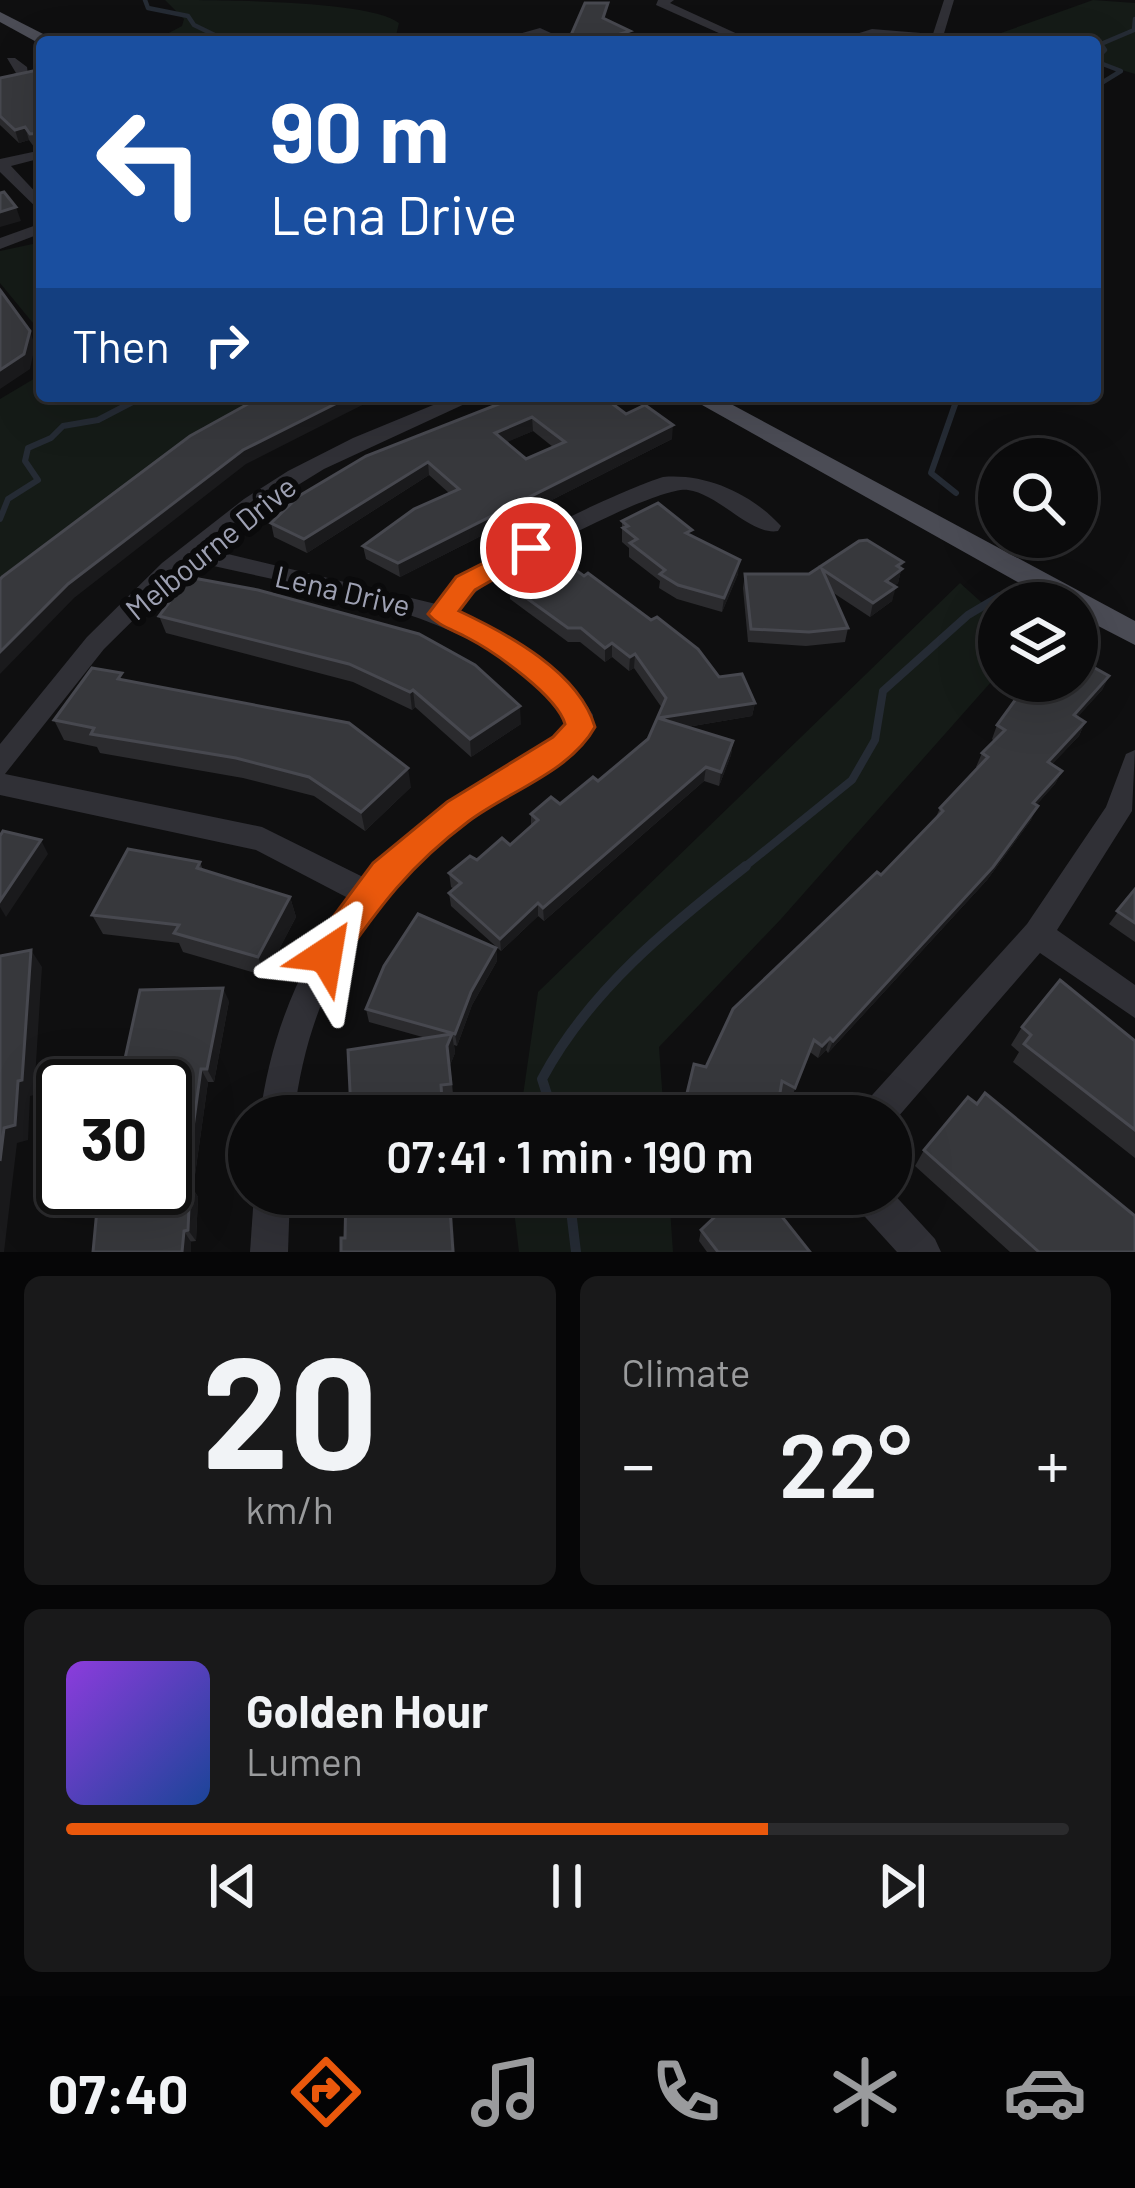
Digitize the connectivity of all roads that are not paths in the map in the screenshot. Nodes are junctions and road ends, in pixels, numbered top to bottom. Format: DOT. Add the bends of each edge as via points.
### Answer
graph roads {
  1 [pos="665,0"];
  2 [pos="949,0"];
  3 [pos="0,16"];
  4 [pos="717,29"];
  5 [pos="37,36"];
  6 [pos="520,36"];
  7 [pos="551,36"];
  8 [pos="694,36"];
  9 [pos="734,36"];
  10 [pos="858,36"];
  11 [pos="916,36"];
  12 [pos="939,36"];
  13 [pos="11,61"];
  14 [pos="0,83"];
  15 [pos="36,155"];
  16 [pos="0,164"];
  17 [pos="36,202"];
  18 [pos="36,233"];
  19 [pos="0,244"];
  20 [pos="458,402"];
  21 [pos="709,402"];
  22 [pos="770,526"];
  23 [pos="192,553"];
  24 [pos="442,614"];
  25 [pos="1135,634"];
  26 [pos="1135,761"];
  27 [pos="0,765"];
  28 [pos="0,784"];
  29 [pos="366,893"];
  30 [pos="1037,934"];
  31 [pos="1135,1003"];
  32 [pos="281,1095"];
  33 [pos="895,1095"];
  34 [pos="271,1215"];
  35 [pos="888,1215"];
  36 [pos="269,1252"];
  37 [pos="922,1252"];
  1 -- 4 [label="street" via="668,10"];
  2 -- 12 [label="street"];
  3 -- 5 [label="main road"];
  4 -- 8 [label="street"];
  4 -- 9 [label="street"];
  6 -- 7 [label="street"];
  10 -- 11 [label="street"];
  13 -- 14 [label="street" via="22,75"];
  15 -- 16 [label="street"];
  16 -- 17 [label="street"];
  18 -- 19 [label="street"];
  20 -- 23 [label="street, Melbourne Drive" via="316,464"];
  21 -- 25 [label="main road"];
  22 -- 24 [label="street" via="709,485 663,484 491,568 453,595"];
  23 -- 24 [label="street, Lena Drive"];
  23 -- 27 [label="street, Melbourne Drive" via="90,646"];
  24 -- 29 [label="street, Lena Drive" via="482,633 564,694 580,727 564,746 459,811"];
  26 -- 30 [label="street" via="1118,811"];
  28 -- 29 [label="street" via="262,839"];
  29 -- 32 [label="street, Lena Drive" via="298,1011"];
  30 -- 31 [label="street"];
  30 -- 33 [label="street"];
  34 -- 36 [label="street"];
  35 -- 37 [label="street"];
}
